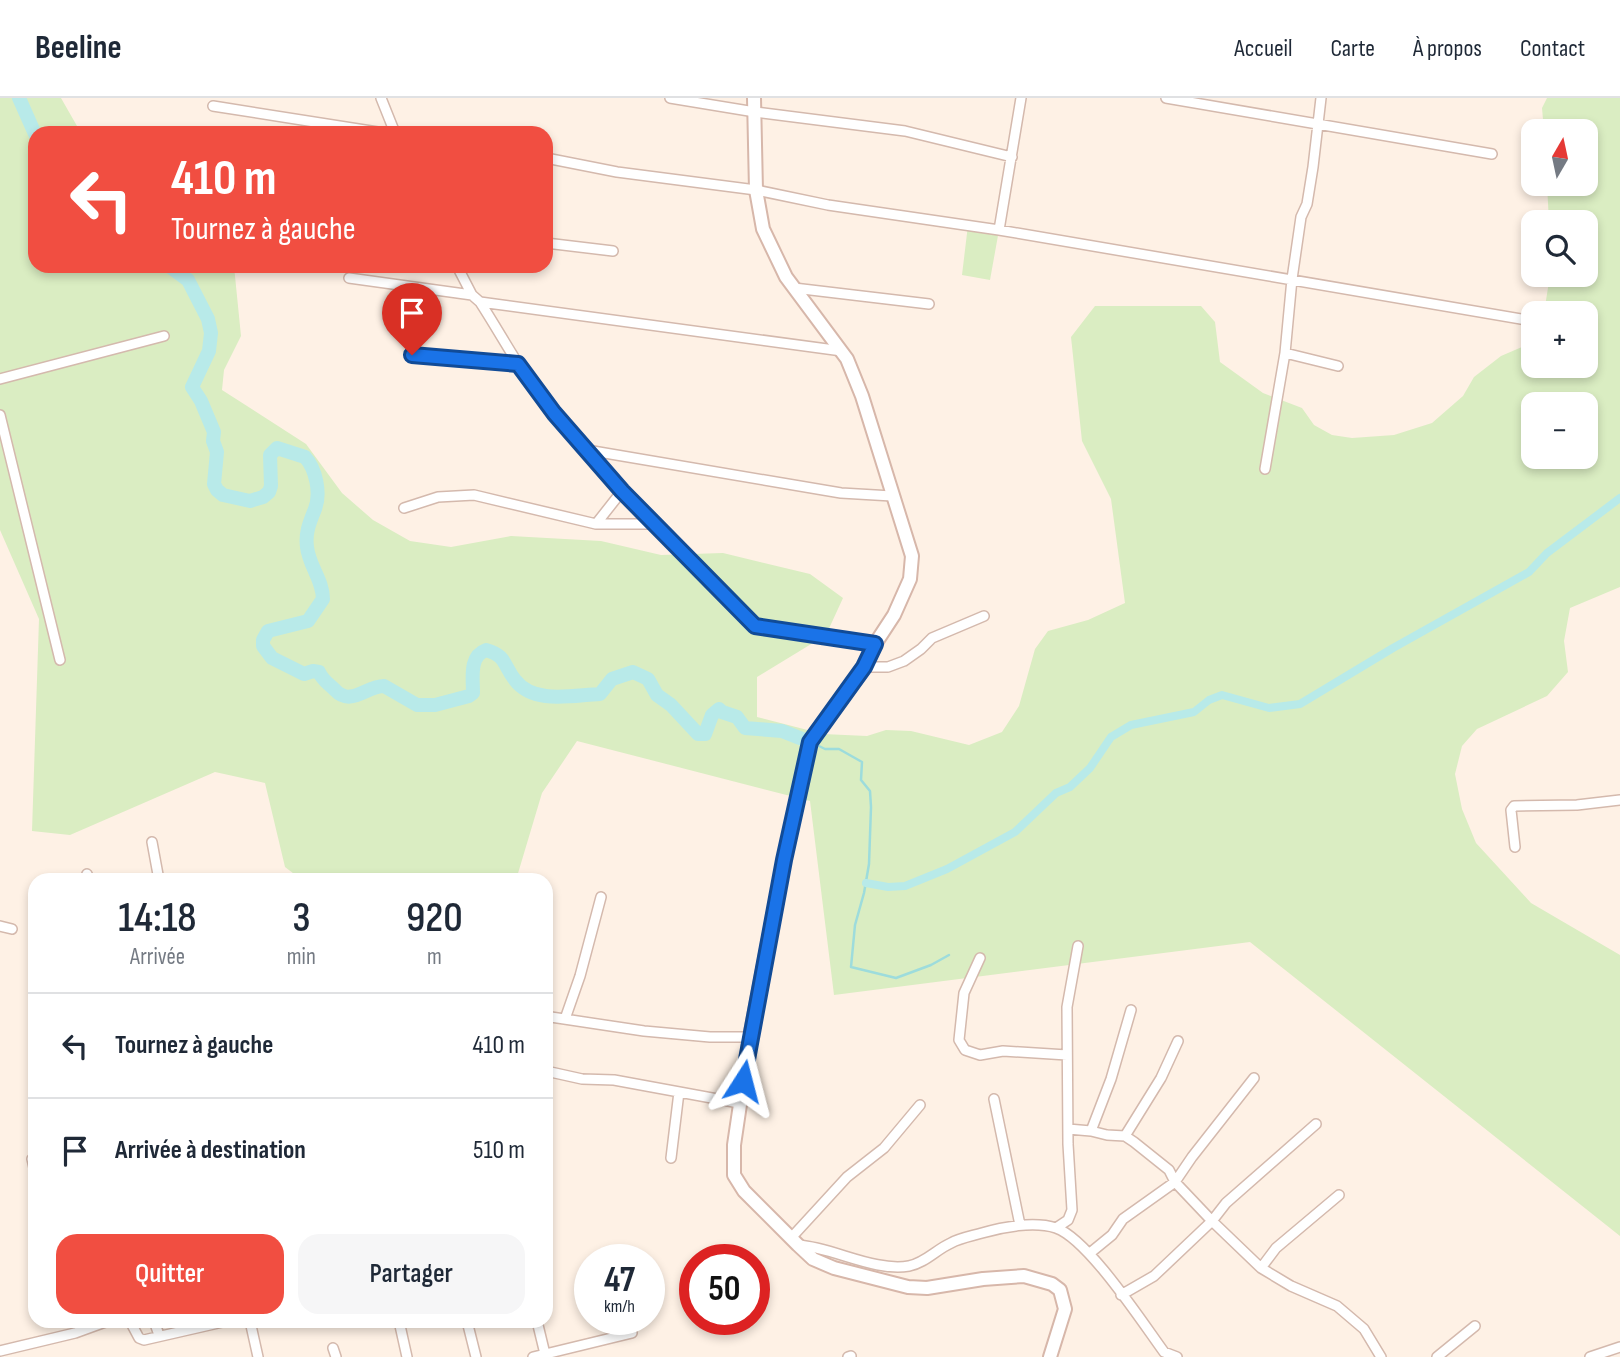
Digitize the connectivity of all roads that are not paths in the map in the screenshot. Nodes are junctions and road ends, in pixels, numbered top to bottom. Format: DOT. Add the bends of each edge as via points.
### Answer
graph roads {
  1 [pos="381,98"];
  2 [pos="670,98"];
  3 [pos="754,98"];
  4 [pos="1021,98"];
  5 [pos="1166,98"];
  6 [pos="1321,98"];
  7 [pos="213,106"];
  8 [pos="755,112"];
  9 [pos="1318,124"];
  10 [pos="340,126"];
  11 [pos="392,126"];
  12 [pos="1492,154"];
  13 [pos="1012,157"];
  14 [pos="553,159"];
  15 [pos="756,190"];
  16 [pos="999,230"];
  17 [pos="553,244"];
  18 [pos="613,251"];
  19 [pos="461,273"];
  20 [pos="349,278"];
  21 [pos="1292,279"];
  22 [pos="794,288"];
  23 [pos="472,295"];
  24 [pos="480,302"];
  25 [pos="929,304"];
  26 [pos="1521,319"];
  27 [pos="164,336"];
  28 [pos="843,351"];
  29 [pos="1285,353"];
  30 [pos="412,355"];
  31 [pos="518,364"];
  32 [pos="1338,366"];
  33 [pos="0,379"];
  34 [pos="0,415"];
  35 [pos="587,450"];
  36 [pos="1265,469"];
  37 [pos="622,491"];
  38 [pos="892,496"];
  39 [pos="404,508"];
  40 [pos="596,524"];
  41 [pos="655,524"];
  42 [pos="984,616"];
  43 [pos="875,644"];
  44 [pos="60,660"];
  45 [pos="864,667"];
  46 [pos="1620,800"];
  47 [pos="152,842"];
  48 [pos="1516,847"];
  49 [pos="158,873"];
  50 [pos="601,897"];
  51 [pos="0,926"];
  52 [pos="12,929"];
  53 [pos="1078,946"];
  54 [pos="980,958"];
  55 [pos="1131,1010"];
  56 [pos="553,1017"];
  57 [pos="565,1019"];
  58 [pos="750,1037"];
  59 [pos="1178,1041"];
  60 [pos="1067,1055"];
  61 [pos="553,1073"];
  62 [pos="1254,1078"];
  63 [pos="678,1092"];
  64 [pos="994,1099"];
  65 [pos="739,1103"];
  66 [pos="920,1105"];
  67 [pos="1315,1124"];
  68 [pos="1068,1129"];
  69 [pos="1091,1131"];
  70 [pos="1125,1136"];
  71 [pos="671,1158"];
  72 [pos="1175,1182"];
  73 [pos="1339,1195"];
  74 [pos="1212,1221"];
  75 [pos="1020,1225"];
  76 [pos="1056,1228"];
  77 [pos="794,1241"];
  78 [pos="1090,1253"];
  79 [pos="1261,1268"];
  80 [pos="1121,1294"];
  81 [pos="1475,1326"];
  82 [pos="74,1328"];
  83 [pos="89,1328"];
  84 [pos="134,1328"];
  85 [pos="156,1328"];
  86 [pos="193,1328"];
  87 [pos="252,1328"];
  88 [pos="401,1328"];
  89 [pos="469,1328"];
  90 [pos="539,1328"];
  91 [pos="75,1333"];
  92 [pos="159,1335"];
  93 [pos="624,1335"];
  94 [pos="1620,1347"];
  95 [pos="0,1351"];
  96 [pos="545,1354"];
  97 [pos="258,1357"];
  98 [pos="407,1357"];
  99 [pos="476,1357"];
  100 [pos="533,1357"];
  101 [pos="1050,1357"];
  102 [pos="1177,1357"];
  103 [pos="1381,1357"];
  104 [pos="1437,1357"];
  105 [pos="1590,1357"];
  1 -- 11 [label="street"];
  2 -- 8 [label="street"];
  3 -- 8 [label="main road"];
  4 -- 13 [label="street"];
  5 -- 9 [label="street"];
  6 -- 9 [label="street"];
  7 -- 10 [label="street"];
  8 -- 13 [label="street" via="905,131"];
  8 -- 15 [label="main road"];
  9 -- 12 [label="street"];
  9 -- 21 [label="street"];
  13 -- 16 [label="street"];
  14 -- 15 [label="street"];
  15 -- 16 [label="street"];
  15 -- 22 [label="main road" via="763,229"];
  16 -- 21 [label="street"];
  17 -- 18 [label="street"];
  19 -- 23 [label="street"];
  20 -- 23 [label="street"];
  21 -- 26 [label="street"];
  21 -- 29 [label="street"];
  22 -- 25 [label="street"];
  22 -- 28 [label="main road"];
  23 -- 24 [label="street"];
  24 -- 28 [label="street"];
  24 -- 31 [label="street"];
  27 -- 33 [label="street"];
  28 -- 38 [label="main road"];
  29 -- 32 [label="street"];
  29 -- 36 [label="street"];
  30 -- 31 [label="street"];
  31 -- 35 [label="street"];
  34 -- 44 [label="street"];
  35 -- 37 [label="street"];
  35 -- 38 [label="street" via="841,493"];
  37 -- 40 [label="street"];
  37 -- 41 [label="street"];
  38 -- 43 [label="main road" via="911,548 910,579"];
  39 -- 40 [label="street" via="439,497 474,495"];
  40 -- 41 [label="street"];
  41 -- 43 [label="street" via="755,626"];
  42 -- 45 [label="street" via="932,638 904,661 888,667"];
  43 -- 45 [label="main road"];
  45 -- 58 [label="main road" via="810,742"];
  46 -- 48 [label="street" via="1514,806"];
  47 -- 49 [label="street"];
  50 -- 57 [label="street"];
  51 -- 52 [label="street"];
  53 -- 60 [label="street" via="1067,1007"];
  54 -- 60 [label="street" via="964,993 958,1040 965,1050 980,1055 1003,1051"];
  55 -- 69 [label="street"];
  56 -- 57 [label="street"];
  57 -- 58 [label="street" via="657,1032"];
  58 -- 65 [label="main road"];
  59 -- 70 [label="street"];
  60 -- 68 [label="street"];
  61 -- 63 [label="street"];
  62 -- 72 [label="street"];
  63 -- 65 [label="street"];
  63 -- 71 [label="street"];
  64 -- 75 [label="street"];
  65 -- 77 [label="main road" via="734,1175"];
  66 -- 77 [label="street" via="884,1149 847,1177"];
  67 -- 74 [label="street" via="1226,1203"];
  68 -- 69 [label="street"];
  68 -- 76 [label="street" via="1072,1210 1068,1220"];
  69 -- 70 [label="street"];
  70 -- 72 [label="street" via="1169,1170"];
  72 -- 74 [label="street"];
  72 -- 78 [label="street" via="1123,1219"];
  73 -- 79 [label="street" via="1276,1248"];
  74 -- 79 [label="street"];
  74 -- 80 [label="street" via="1154,1276"];
  75 -- 76 [label="street"];
  75 -- 77 [label="street" via="951,1242 911,1265 886,1265"];
  76 -- 78 [label="street"];
  77 -- 101 [label="main road" via="813,1259 834,1268 908,1287 1024,1276 1052,1284 1060,1290 1065,1309"];
  78 -- 80 [label="street"];
  79 -- 103 [label="street" via="1338,1306 1364,1329"];
  80 -- 102 [label="street" via="1164,1352"];
  81 -- 104 [label="street"];
  82 -- 91 [label="street"];
  83 -- 91 [label="street"];
  84 -- 92 [label="street" via="144,1340"];
  85 -- 92 [label="street"];
  86 -- 92 [label="street"];
  87 -- 97 [label="street"];
  88 -- 98 [label="street"];
  89 -- 99 [label="street"];
  90 -- 96 [label="street"];
  91 -- 95 [label="street"];
  93 -- 96 [label="street"];
  94 -- 105 [label="street"];
  96 -- 100 [label="street"];
}
